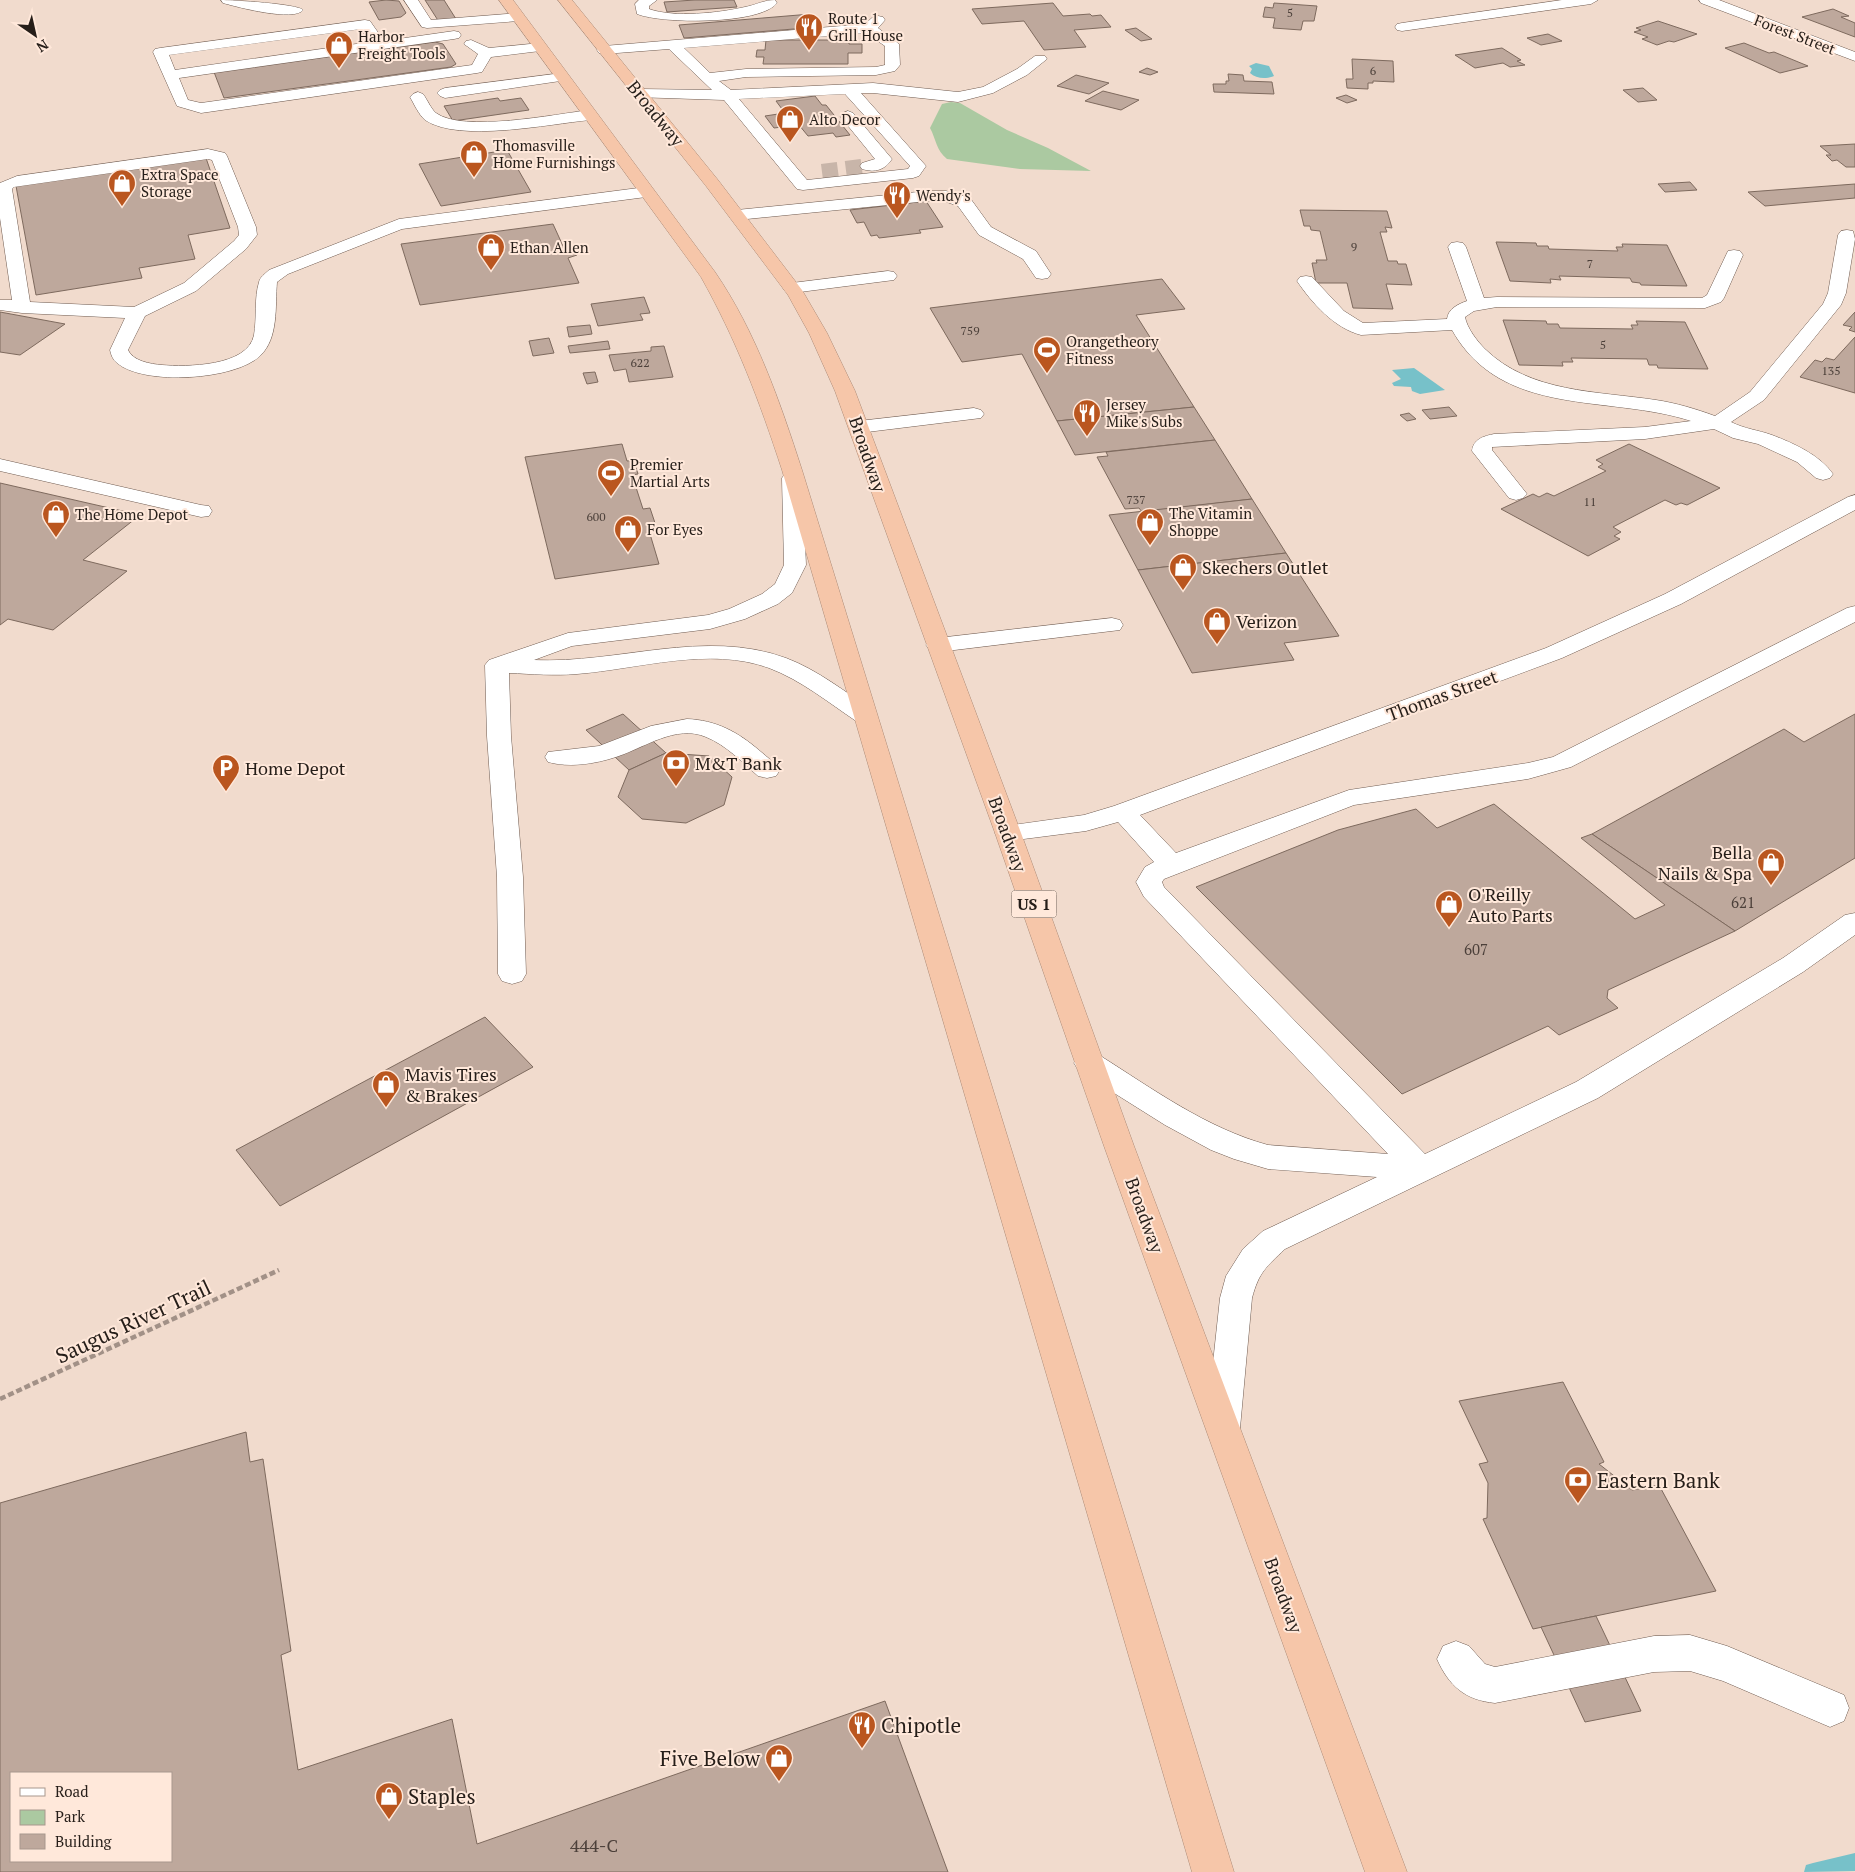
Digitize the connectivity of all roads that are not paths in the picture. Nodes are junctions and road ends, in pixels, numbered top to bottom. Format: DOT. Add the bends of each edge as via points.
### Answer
graph roads {
  1 [pos="228,0"];
  2 [pos="411,0"];
  3 [pos="650,0"];
  4 [pos="1591,0"];
  5 [pos="1706,0"];
  6 [pos="770,3"];
  7 [pos="572,4"];
  8 [pos="463,7"];
  9 [pos="512,9"];
  10 [pos="296,10"];
  11 [pos="473,20"];
  12 [pos="1402,27"];
  13 [pos="376,40"];
  14 [pos="728,40"];
  15 [pos="672,44"];
  16 [pos="540,47"];
  17 [pos="604,50"];
  18 [pos="486,53"];
  19 [pos="1854,56"];
  20 [pos="1040,59"];
  21 [pos="746,73"];
  22 [pos="170,75"];
  23 [pos="562,77"];
  24 [pos="706,78"];
  25 [pos="849,89"];
  26 [pos="826,90"];
  27 [pos="640,94"];
  28 [pos="728,95"];
  29 [pos="418,97"];
  30 [pos="400,100"];
  31 [pos="590,116"];
  32 [pos="658,116"];
  33 [pos="868,166"];
  34 [pos="822,172"];
  35 [pos="799,180"];
  36 [pos="646,192"];
  37 [pos="737,215"];
  38 [pos="1847,235"];
  39 [pos="1457,247"];
  40 [pos="1734,255"];
  41 [pos="1042,274"];
  42 [pos="1306,281"];
  43 [pos="892,284"];
  44 [pos="797,296"];
  45 [pos="0,305"];
  46 [pos="1477,305"];
  47 [pos="22,308"];
  48 [pos="136,313"];
  49 [pos="1457,324"];
  50 [pos="974,414"];
  51 [pos="1717,423"];
  52 [pos="859,427"];
  53 [pos="0,465"];
  54 [pos="792,478"];
  55 [pos="1844,486"];
  56 [pos="1516,494"];
  57 [pos="201,511"];
  58 [pos="1855,613"];
  59 [pos="1112,625"];
  60 [pos="938,645"];
  61 [pos="497,665"];
  62 [pos="865,716"];
  63 [pos="557,757"];
  64 [pos="767,770"];
  65 [pos="1123,812"];
  66 [pos="1008,833"];
  67 [pos="1172,865"];
  68 [pos="1855,922"];
  69 [pos="512,974"];
  70 [pos="1089,1063"];
  71 [pos="1420,1168"];
  72 [pos="1223,1428"];
  73 [pos="1456,1658"];
  74 [pos="1830,1708"];
  75 [pos="1212,1872"];
  76 [pos="1386,1872"];
  1 -- 10 [label="street" via="254,7"];
  2 -- 11 [label="street" via="427,24 458,24"];
  3 -- 6 [label="street" via="642,4 642,11 668,18 745,12"];
  4 -- 12 [label="street"];
  5 -- 19 [label="street, Forest Street"];
  7 -- 17 [label="highway, Broadway / US 1"];
  8 -- 11 [label="street"];
  9 -- 11 [label="street"];
  9 -- 16 [label="highway"];
  13 -- 18 [label="street" via="456,35"];
  13 -- 22 [label="street"];
  13 -- 22 [label="street" via="365,24 160,52"];
  14 -- 15 [label="street"];
  14 -- 21 [label="street"];
  14 -- 21 [label="street" via="874,24 892,44 892,66 888,69"];
  15 -- 17 [label="street"];
  15 -- 24 [label="street"];
  16 -- 18 [label="street"];
  16 -- 23 [label="highway"];
  17 -- 27 [label="highway, Broadway / US 1"];
  18 -- 22 [label="street" via="477,70 201,108 182,103"];
  20 -- 25 [label="street" via="988,90 967,96 943,97 889,88"];
  21 -- 24 [label="street"];
  23 -- 29 [label="street"];
  23 -- 31 [label="highway"];
  24 -- 28 [label="street"];
  25 -- 26 [label="street"];
  25 -- 35 [label="street" via="918,166 913,173"];
  26 -- 28 [label="street"];
  26 -- 33 [label="street" via="884,159 878,165"];
  27 -- 28 [label="street"];
  27 -- 32 [label="highway, Broadway / US 1"];
  28 -- 32 [label="street"];
  28 -- 35 [label="street"];
  29 -- 30 [label="street"];
  29 -- 31 [label="street" via="430,116 455,126"];
  31 -- 36 [label="highway"];
  32 -- 37 [label="highway, Broadway / US 1"];
  34 -- 35 [label="street"];
  36 -- 48 [label="street" via="399,224 282,270 268,280 263,338 259,346 245,358 215,368 188,373 161,372 126,361 119,350"];
  36 -- 54 [label="highway" via="730,309 764,386"];
  37 -- 41 [label="street" via="928,196 951,197 967,204 986,232 1030,256"];
  37 -- 44 [label="highway, Broadway / US 1"];
  38 -- 51 [label="street" via="1837,294 1832,305 1757,396"];
  39 -- 46 [label="street"];
  40 -- 46 [label="street" via="1715,298 1705,303 1497,302"];
  42 -- 49 [label="street" via="1339,316 1361,328"];
  43 -- 44 [label="street"];
  44 -- 52 [label="highway, Broadway / US 1" via="831,359"];
  45 -- 47 [label="street"];
  46 -- 49 [label="street" via="1460,311 1456,316"];
  47 -- 48 [label="street"];
  47 -- 48 [label="street" via="6,185 218,155 248,235 190,287"];
  49 -- 51 [label="street" via="1477,353 1511,378 1529,386 1550,392 1666,408"];
  50 -- 52 [label="street"];
  51 -- 55 [label="street" via="1740,434 1754,448"];
  51 -- 56 [label="street" via="1646,433 1485,443 1482,451"];
  52 -- 60 [label="highway, Broadway / US 1"];
  53 -- 57 [label="street"];
  54 -- 61 [label="street" via="795,565 784,588 770,599 710,622 568,640"];
  54 -- 62 [label="highway"];
  55 -- 65 [label="street, Thomas Street" via="1673,600 1554,653"];
  58 -- 67 [label="street" via="1562,762 1534,770 1349,798"];
  59 -- 60 [label="street"];
  60 -- 66 [label="highway, Broadway / US 1"];
  61 -- 62 [label="street" via="574,667 700,654 734,654 764,659 787,668"];
  61 -- 69 [label="street" via="510,877"];
  62 -- 75 [label="highway"];
  63 -- 64 [label="street" via="598,754 664,729 693,726 719,733"];
  65 -- 66 [label="street, Thomas Street" via="1086,823"];
  65 -- 67 [label="street"];
  66 -- 70 [label="highway, Broadway / US 1"];
  67 -- 71 [label="street" via="1151,876 1149,882 1153,891"];
  68 -- 71 [label="street" via="1793,965 1587,1090"];
  70 -- 71 [label="street" via="1213,1138 1252,1154"];
  70 -- 72 [label="highway, Broadway / US 1"];
  71 -- 72 [label="street" via="1274,1240 1254,1258 1242,1276 1236,1298"];
  72 -- 76 [label="highway, Broadway / US 1"];
  73 -- 74 [label="street" via="1463,1670 1475,1680 1495,1685 1654,1654 1690,1653 1727,1664"];
}
